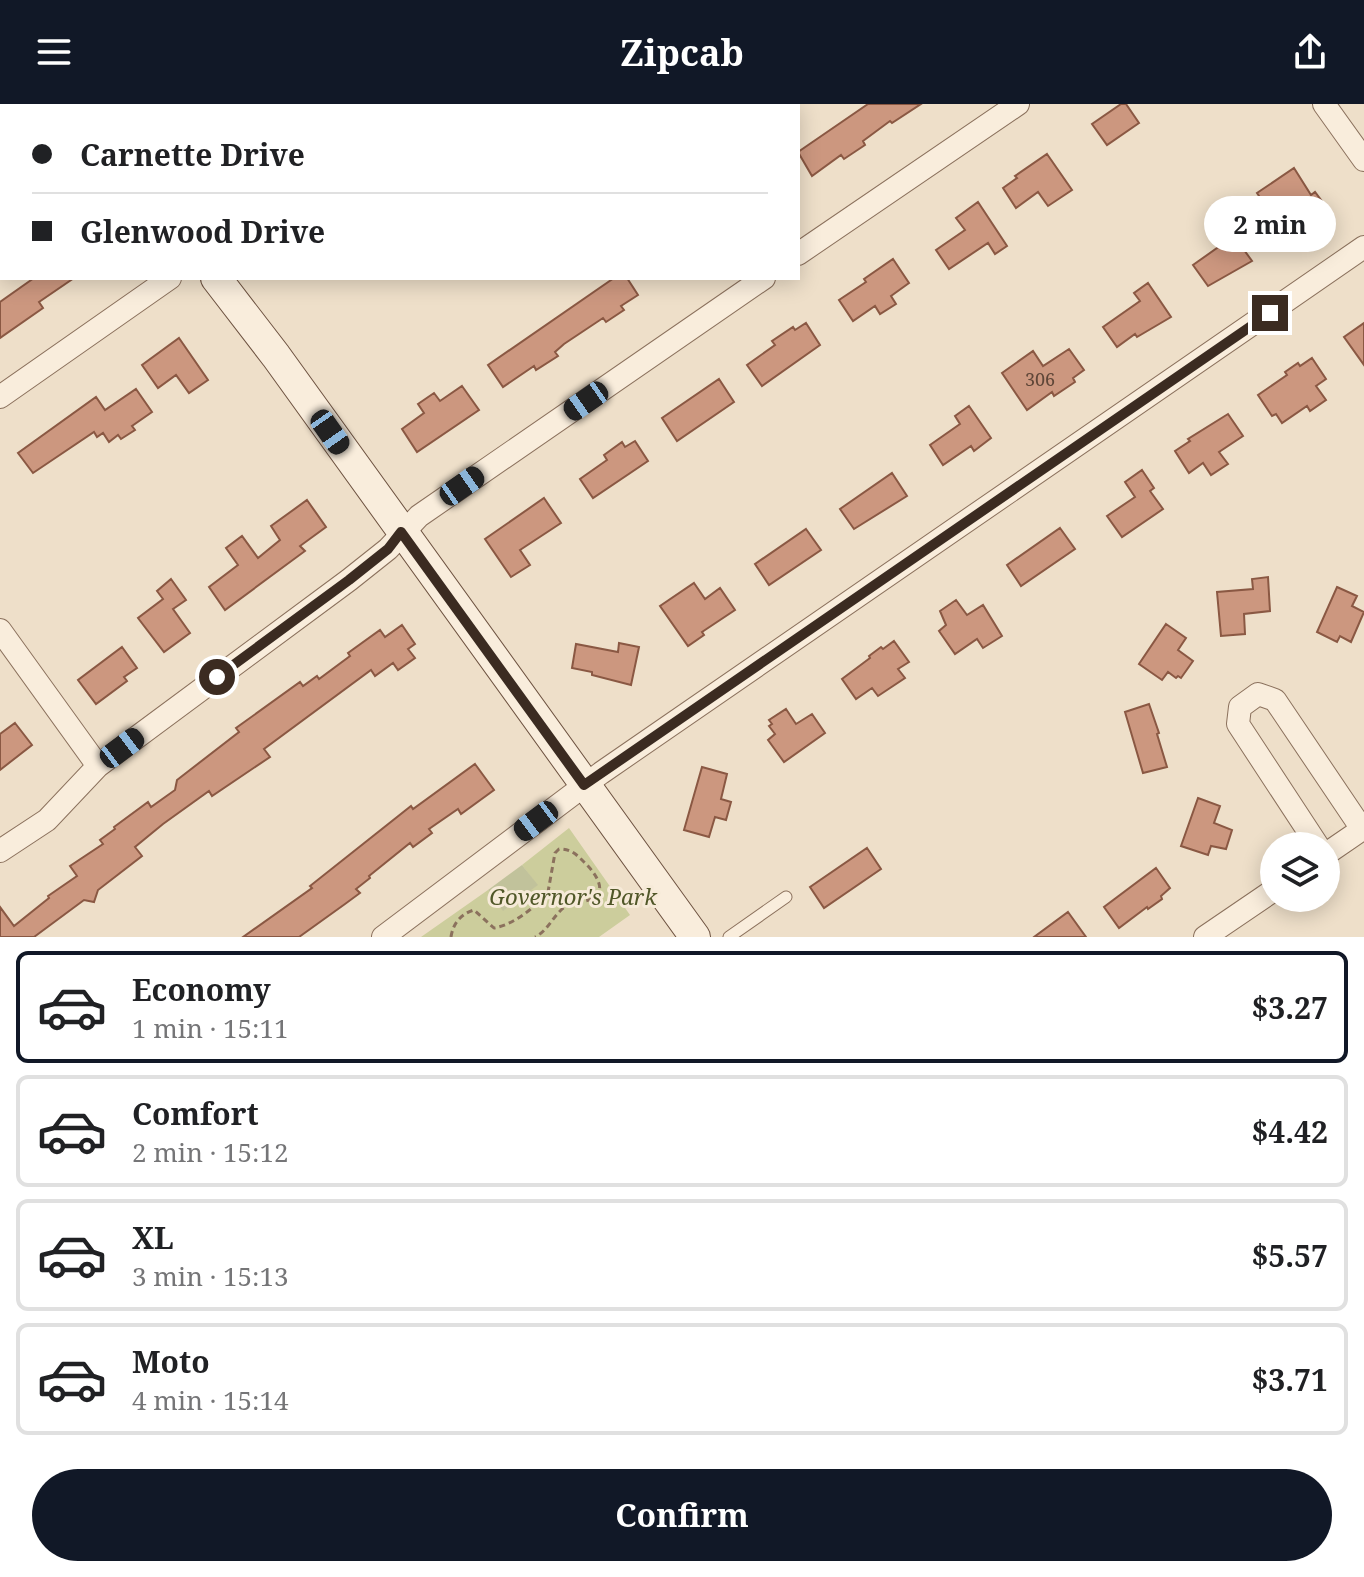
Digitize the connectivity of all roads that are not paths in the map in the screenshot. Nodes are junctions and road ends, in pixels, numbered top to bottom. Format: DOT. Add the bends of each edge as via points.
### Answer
graph roads {
  1 [pos="1018,104"];
  2 [pos="1324,104"];
  3 [pos="1364,160"];
  4 [pos="1364,247"];
  5 [pos="800,253"];
  6 [pos="167,280"];
  7 [pos="218,280"];
  8 [pos="761,280"];
  9 [pos="0,397"];
  10 [pos="401,532"];
  11 [pos="0,630"];
  12 [pos="98,766"];
  13 [pos="584,785"];
  14 [pos="1363,828"];
  15 [pos="1309,832"];
  16 [pos="1340,844"];
  17 [pos="0,851"];
  18 [pos="786,897"];
  19 [pos="1260,900"];
  20 [pos="383,937"];
  21 [pos="695,937"];
  22 [pos="729,937"];
  23 [pos="1205,937"];
  1 -- 5 [label="street"];
  2 -- 3 [label="street"];
  4 -- 13 [label="street"];
  6 -- 9 [label="street"];
  7 -- 10 [label="street"];
  8 -- 10 [label="street"];
  10 -- 12 [label="street" via="349,580"];
  10 -- 13 [label="street"];
  11 -- 12 [label="street"];
  12 -- 17 [label="street" via="47,820"];
  13 -- 20 [label="street"];
  13 -- 21 [label="street"];
  14 -- 15 [label="street" via="1275,700 1258,694 1240,707 1238,724"];
  14 -- 16 [label="street"];
  18 -- 22 [label="lane"];
  19 -- 23 [label="street"];
}
